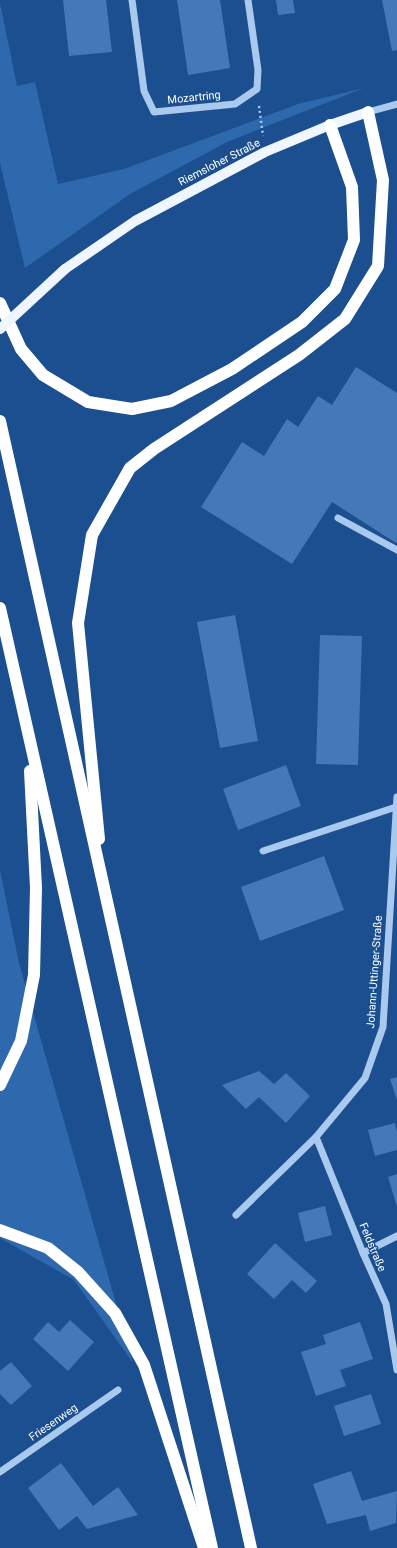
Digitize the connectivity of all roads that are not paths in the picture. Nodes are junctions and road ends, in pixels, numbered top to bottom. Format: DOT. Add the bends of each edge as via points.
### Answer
graph roads {
  1 [pos="132,0"];
  2 [pos="248,0"];
  3 [pos="397,104"];
  4 [pos="368,112"];
  5 [pos="330,125"];
  6 [pos="0,303"];
  7 [pos="0,328"];
  8 [pos="0,421"];
  9 [pos="338,518"];
  10 [pos="397,550"];
  11 [pos="0,608"];
  12 [pos="29,738"];
  13 [pos="397,797"];
  14 [pos="396,807"];
  15 [pos="263,851"];
  16 [pos="104,892"];
  17 [pos="0,1085"];
  18 [pos="316,1136"];
  19 [pos="236,1215"];
  20 [pos="0,1230"];
  21 [pos="397,1236"];
  22 [pos="363,1253"];
  23 [pos="397,1370"];
  24 [pos="118,1390"];
  25 [pos="0,1472"];
  26 [pos="204,1548"];
  27 [pos="212,1548"];
  28 [pos="250,1548"];
  1 -- 2 [label="street, Mozartring" via="144,91 154,112 235,104 257,89 258,70"];
  3 -- 4 [label="street, Riemsloher Straße"];
  4 -- 5 [label="main road, Riemsloher Straße"];
  4 -- 16 [label="highway" via="383,180 378,266 345,319 299,355 154,449 130,468 92,535 78,623"];
  5 -- 6 [label="highway" via="352,187 354,240 335,289 302,322 232,369 171,400 132,409 88,402 43,375 21,350"];
  5 -- 7 [label="main road, Riemsloher Straße, bridge" via="265,152 135,221 65,269"];
  8 -- 16 [label="highway"];
  9 -- 10 [label="street"];
  11 -- 12 [label="highway"];
  12 -- 17 [label="highway" via="36,888 34,975 21,1041"];
  12 -- 27 [label="highway"];
  13 -- 14 [label="street, Johann-Uttinger-Straße"];
  14 -- 15 [label="street"];
  14 -- 18 [label="street, Johann-Uttinger-Straße" via="383,1027 365,1078"];
  16 -- 28 [label="highway"];
  18 -- 19 [label="street, Johann-Uttinger-Straße"];
  18 -- 22 [label="street, Feldstraße"];
  20 -- 26 [label="highway" via="48,1248 78,1272 115,1313 144,1364"];
  21 -- 22 [label="street"];
  22 -- 23 [label="street, Feldstraße" via="386,1304"];
  24 -- 25 [label="street, Friesenweg"];
}
